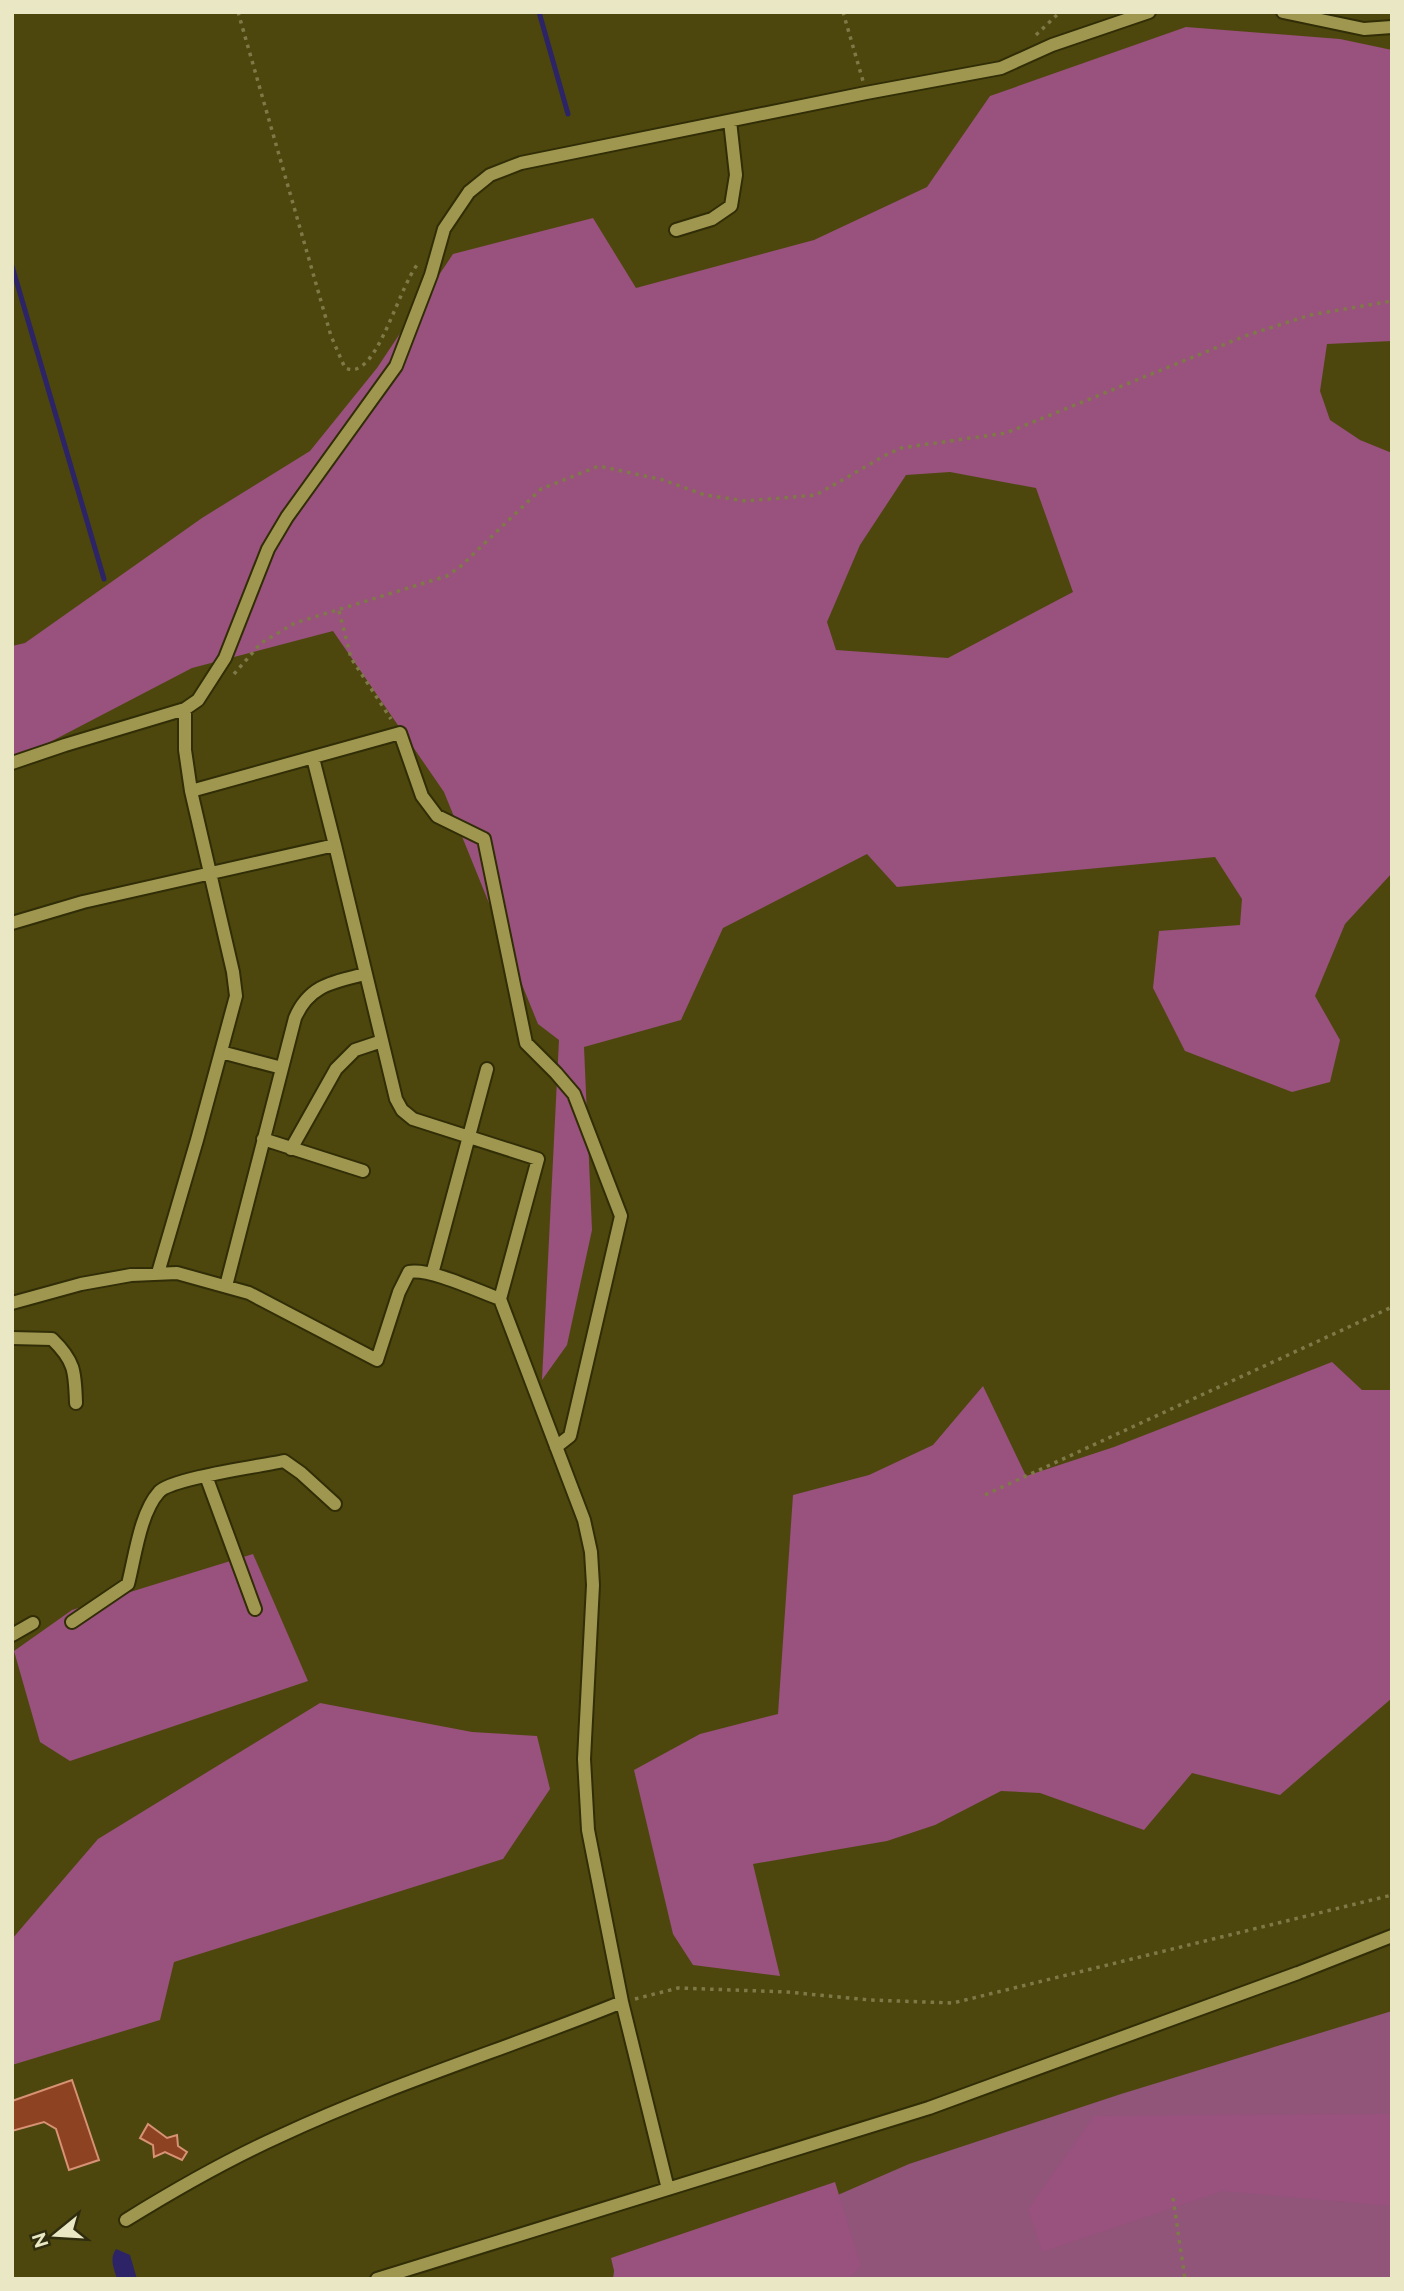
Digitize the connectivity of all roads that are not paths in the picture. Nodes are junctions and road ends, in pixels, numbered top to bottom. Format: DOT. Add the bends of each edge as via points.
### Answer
graph roads {
  1 [pos="1149,12"];
  2 [pos="1283,12"];
  3 [pos="1392,27"];
  4 [pos="730,121"];
  5 [pos="676,230"];
  6 [pos="184,709"];
  7 [pos="313,758"];
  8 [pos="12,763"];
  9 [pos="191,791"];
  10 [pos="335,845"];
  11 [pos="210,873"];
  12 [pos="12,923"];
  13 [pos="365,974"];
  14 [pos="382,1041"];
  15 [pos="221,1052"];
  16 [pos="282,1068"];
  17 [pos="487,1069"];
  18 [pos="469,1137"];
  19 [pos="263,1139"];
  20 [pos="291,1149"];
  21 [pos="363,1171"];
  22 [pos="158,1273"];
  23 [pos="432,1274"];
  24 [pos="226,1286"];
  25 [pos="500,1299"];
  26 [pos="12,1303"];
  27 [pos="12,1338"];
  28 [pos="76,1403"];
  29 [pos="556,1447"];
  30 [pos="205,1476"];
  31 [pos="335,1504"];
  32 [pos="255,1609"];
  33 [pos="72,1622"];
  34 [pos="33,1623"];
  35 [pos="12,1635"];
  36 [pos="1392,1936"];
  37 [pos="622,2001"];
  38 [pos="668,2189"];
  39 [pos="126,2220"];
  40 [pos="377,2279"];
  1 -- 4 [label="street" via="1052,45 1002,68"];
  2 -- 3 [label="street" via="1364,29"];
  4 -- 5 [label="street" via="736,174 732,206 712,219"];
  4 -- 6 [label="street" via="521,163 490,175 469,192 444,229 396,366 287,517 268,549 225,658 198,700"];
  6 -- 8 [label="street"];
  6 -- 9 [label="street"];
  7 -- 9 [label="street"];
  7 -- 10 [label="street"];
  7 -- 29 [label="street" via="400,733 422,796 437,816 484,838 526,1043 574,1094 621,1216 570,1436"];
  9 -- 11 [label="street"];
  10 -- 11 [label="street"];
  10 -- 13 [label="street"];
  11 -- 12 [label="street"];
  11 -- 15 [label="street" via="236,996"];
  13 -- 14 [label="street"];
  13 -- 16 [label="street" via="326,984 301,1004"];
  14 -- 18 [label="street" via="402,1110 413,1119"];
  14 -- 20 [label="street" via="355,1050 336,1069"];
  15 -- 16 [label="street"];
  15 -- 22 [label="street"];
  16 -- 19 [label="street"];
  17 -- 18 [label="street"];
  18 -- 23 [label="street"];
  18 -- 25 [label="street" via="538,1159"];
  19 -- 20 [label="street"];
  19 -- 24 [label="street"];
  20 -- 21 [label="street"];
  22 -- 24 [label="street" via="177,1273"];
  22 -- 26 [label="street" via="81,1284"];
  23 -- 24 [label="street" via="418,1270 405,1277 377,1360 249,1293"];
  23 -- 25 [label="street"];
  25 -- 29 [label="street"];
  27 -- 28 [label="street" via="52,1339 68,1354 75,1375"];
  29 -- 37 [label="street" via="591,1552 586,1793 595,1868"];
  30 -- 31 [label="street" via="284,1461"];
  30 -- 32 [label="street"];
  30 -- 33 [label="street" via="159,1492 144,1518 128,1584"];
  34 -- 35 [label="street"];
  36 -- 38 [label="street" via="929,2108"];
  37 -- 38 [label="street"];
  37 -- 39 [label="street" via="281,2135"];
  38 -- 40 [label="street"];
}
